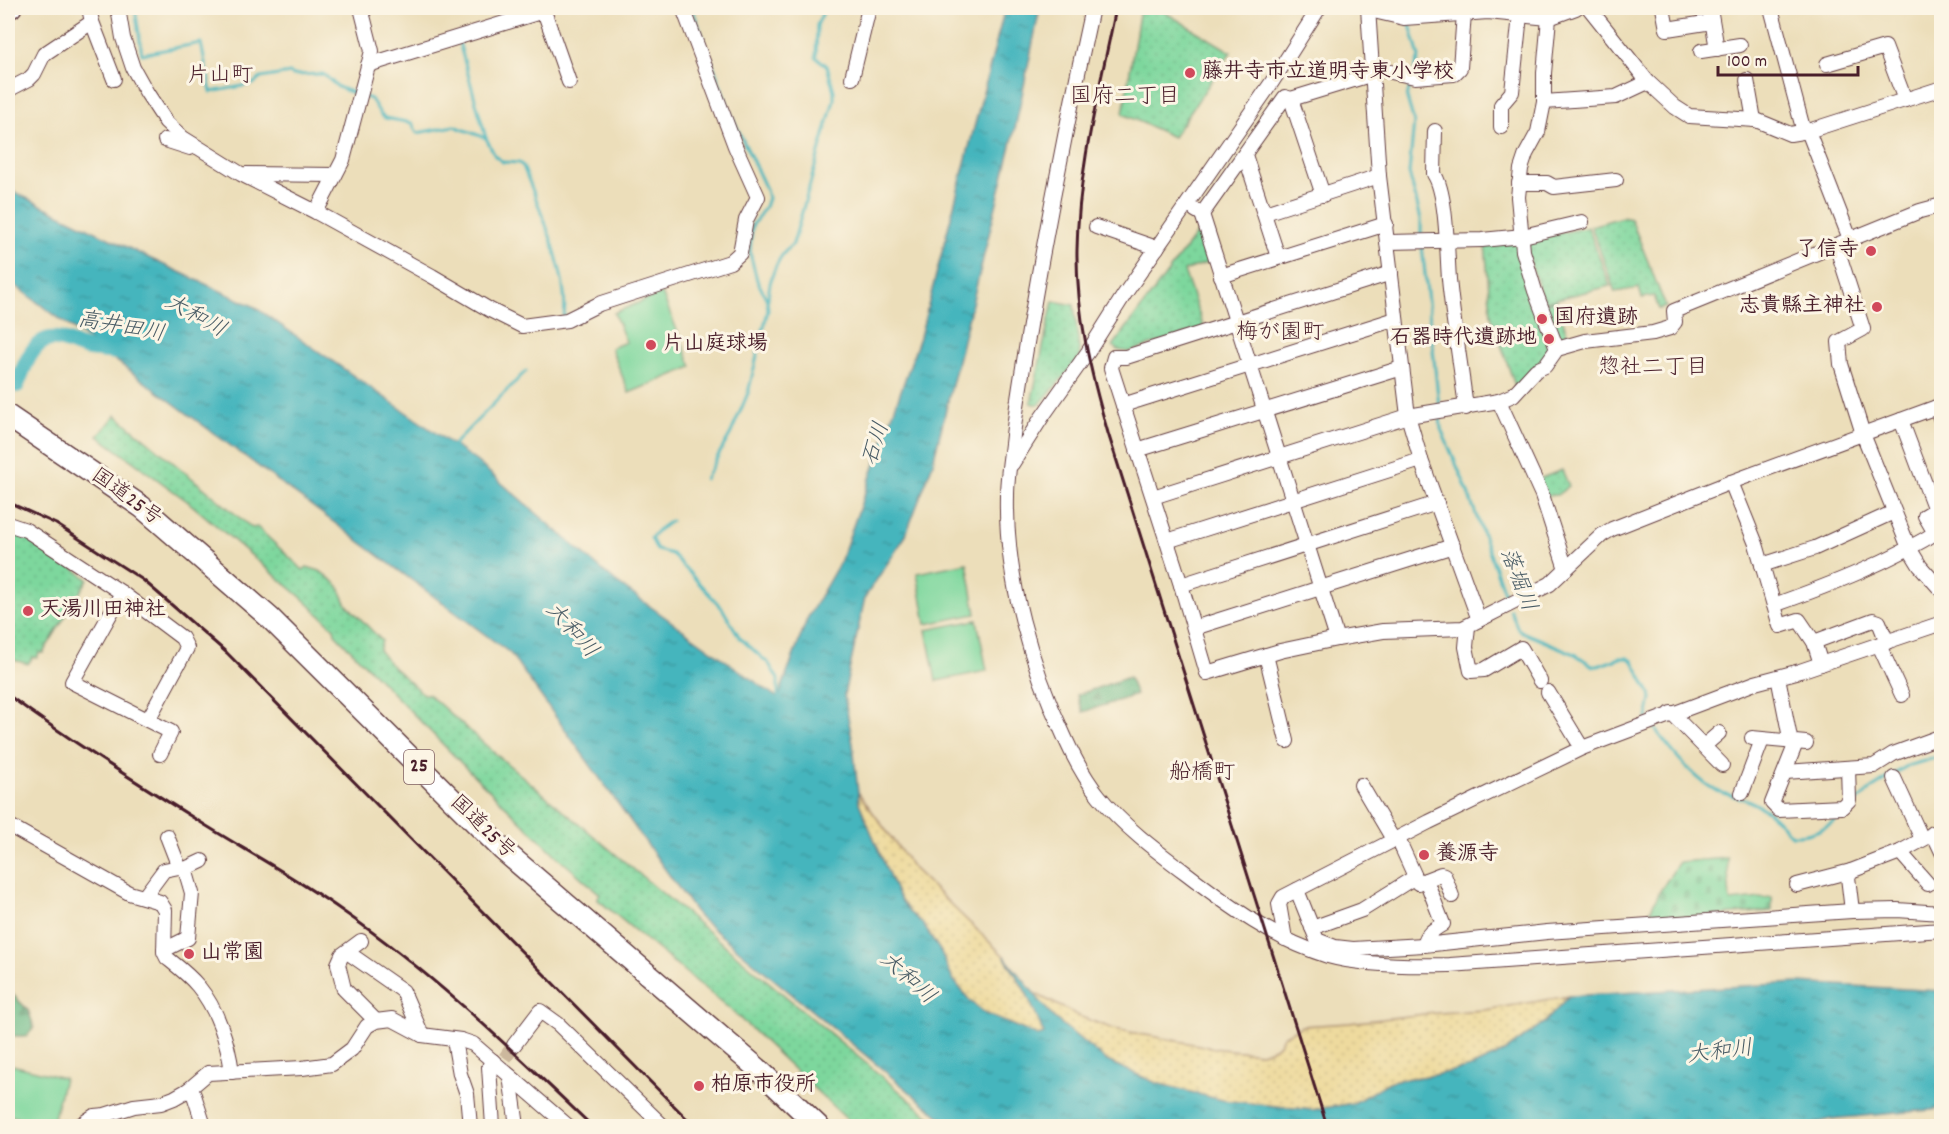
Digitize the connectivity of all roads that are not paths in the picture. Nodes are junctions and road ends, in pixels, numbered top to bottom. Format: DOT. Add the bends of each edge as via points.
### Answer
graph roads {
  1 [pos="12,8"];
  2 [pos="89,8"];
  3 [pos="118,8"];
  4 [pos="361,8"];
  5 [pos="683,8"];
  6 [pos="869,8"];
  7 [pos="1092,8"];
  8 [pos="1318,8"];
  9 [pos="1576,8"];
  10 [pos="1589,8"];
  11 [pos="1663,8"];
  12 [pos="1710,8"];
  13 [pos="1771,8"];
  14 [pos="8,9"];
  15 [pos="1369,9"];
  16 [pos="536,10"];
  17 [pos="1428,11"];
  18 [pos="1514,12"];
  19 [pos="1464,13"];
  20 [pos="1549,18"];
  21 [pos="92,22"];
  22 [pos="1712,22"];
  23 [pos="1740,45"];
  24 [pos="1717,49"];
  25 [pos="1701,51"];
  26 [pos="1827,64"];
  27 [pos="368,65"];
  28 [pos="1372,71"];
  29 [pos="852,78"];
  30 [pos="114,79"];
  31 [pos="1747,80"];
  32 [pos="569,82"];
  33 [pos="1648,82"];
  34 [pos="1941,88"];
  35 [pos="8,90"];
  36 [pos="1291,99"];
  37 [pos="1905,100"];
  38 [pos="1544,102"];
  39 [pos="1248,118"];
  40 [pos="1754,120"];
  41 [pos="1501,127"];
  42 [pos="1435,131"];
  43 [pos="1806,131"];
  44 [pos="165,140"];
  45 [pos="208,155"];
  46 [pos="1245,155"];
  47 [pos="241,174"];
  48 [pos="335,175"];
  49 [pos="1379,176"];
  50 [pos="1616,180"];
  51 [pos="1519,183"];
  52 [pos="1323,195"];
  53 [pos="1941,205"];
  54 [pos="316,212"];
  55 [pos="1198,212"];
  56 [pos="1265,213"];
  57 [pos="1582,222"];
  58 [pos="1386,224"];
  59 [pos="1096,227"];
  60 [pos="1523,237"];
  61 [pos="1850,239"];
  62 [pos="1447,241"];
  63 [pos="1388,242"];
  64 [pos="1836,245"];
  65 [pos="1157,248"];
  66 [pos="1278,257"];
  67 [pos="1391,273"];
  68 [pos="1221,276"];
  69 [pos="1124,295"];
  70 [pos="1396,319"];
  71 [pos="1236,321"];
  72 [pos="1557,349"];
  73 [pos="1251,367"];
  74 [pos="1402,368"];
  75 [pos="1498,401"];
  76 [pos="1123,405"];
  77 [pos="1939,406"];
  78 [pos="1017,407"];
  79 [pos="1466,408"];
  80 [pos="1263,411"];
  81 [pos="8,416"];
  82 [pos="1408,416"];
  83 [pos="1041,417"];
  84 [pos="1901,420"];
  85 [pos="1941,423"];
  86 [pos="1863,434"];
  87 [pos="1137,450"];
  88 [pos="1278,456"];
  89 [pos="1421,460"];
  90 [pos="1009,470"];
  91 [pos="1731,482"];
  92 [pos="1153,497"];
  93 [pos="1292,500"];
  94 [pos="1437,503"];
  95 [pos="1938,508"];
  96 [pos="1894,512"];
  97 [pos="8,524"];
  98 [pos="1938,531"];
  99 [pos="1167,541"];
  100 [pos="1306,545"];
  101 [pos="1454,546"];
  102 [pos="1909,548"];
  103 [pos="1762,565"];
  104 [pos="1566,569"];
  105 [pos="1181,585"];
  106 [pos="1320,588"];
  107 [pos="1941,591"];
  108 [pos="123,593"];
  109 [pos="1774,605"];
  110 [pos="1474,623"];
  111 [pos="1941,625"];
  112 [pos="1194,628"];
  113 [pos="1337,639"];
  114 [pos="1814,642"];
  115 [pos="1883,644"];
  116 [pos="1266,655"];
  117 [pos="1821,664"];
  118 [pos="1778,677"];
  119 [pos="1902,695"];
  120 [pos="1671,713"];
  121 [pos="148,720"];
  122 [pos="1719,733"];
  123 [pos="1941,736"];
  124 [pos="1287,741"];
  125 [pos="1798,743"];
  126 [pos="1704,746"];
  127 [pos="1582,748"];
  128 [pos="160,754"];
  129 [pos="1722,765"];
  130 [pos="1848,768"];
  131 [pos="1785,772"];
  132 [pos="1894,778"];
  133 [pos="1361,785"];
  134 [pos="1742,793"];
  135 [pos="8,825"];
  136 [pos="1932,834"];
  137 [pos="167,836"];
  138 [pos="1396,840"];
  139 [pos="1900,852"];
  140 [pos="1941,852"];
  141 [pos="202,861"];
  142 [pos="182,868"];
  143 [pos="1851,871"];
  144 [pos="1420,878"];
  145 [pos="1928,884"];
  146 [pos="1797,885"];
  147 [pos="1297,890"];
  148 [pos="1452,896"];
  149 [pos="144,897"];
  150 [pos="1852,911"];
  151 [pos="1941,913"];
  152 [pos="1312,927"];
  153 [pos="1941,930"];
  154 [pos="1285,939"];
  155 [pos="361,941"];
  156 [pos="1424,945"];
  157 [pos="1353,949"];
  158 [pos="164,950"];
  159 [pos="347,952"];
  160 [pos="1338,958"];
  161 [pos="376,1021"];
  162 [pos="422,1035"];
  163 [pos="454,1040"];
  164 [pos="514,1045"];
  165 [pos="498,1062"];
  166 [pos="232,1072"];
  167 [pos="510,1076"];
  168 [pos="188,1090"];
  169 [pos="79,1126"];
  170 [pos="204,1126"];
  171 [pos="470,1126"];
  172 [pos="493,1126"];
  173 [pos="517,1126"];
  174 [pos="568,1126"];
  175 [pos="663,1126"];
  176 [pos="818,1126"];
  1 -- 14 [label="main road"];
  2 -- 21 [label="street"];
  3 -- 45 [label="street" via="127,53 147,93 166,122"];
  4 -- 27 [label="street" via="372,51"];
  5 -- 54 [label="street" via="758,197 746,220 740,253 730,262 599,304 567,320 522,326"];
  6 -- 29 [label="street"];
  7 -- 78 [label="street" via="1052,198"];
  8 -- 39 [label="street" via="1276,81"];
  9 -- 20 [label="street"];
  10 -- 33 [label="street"];
  11 -- 22 [label="street" via="1667,29"];
  12 -- 22 [label="street"];
  13 -- 43 [label="street"];
  15 -- 17 [label="street" via="1408,17"];
  15 -- 28 [label="street"];
  16 -- 27 [label="street"];
  16 -- 32 [label="street" via="544,11"];
  17 -- 19 [label="street"];
  18 -- 19 [label="street"];
  18 -- 20 [label="street"];
  18 -- 41 [label="street" via="1512,92 1501,105"];
  19 -- 28 [label="street" via="1460,68 1454,74 1416,77"];
  20 -- 38 [label="street"];
  21 -- 30 [label="street"];
  21 -- 35 [label="street" via="44,54 34,74"];
  22 -- 24 [label="street"];
  23 -- 24 [label="street"];
  24 -- 25 [label="street"];
  26 -- 37 [label="street" via="1885,47"];
  27 -- 48 [label="street" via="343,160"];
  28 -- 36 [label="street"];
  28 -- 49 [label="street"];
  31 -- 40 [label="street"];
  33 -- 38 [label="street" via="1616,97"];
  33 -- 40 [label="street" via="1689,116"];
  34 -- 37 [label="street"];
  36 -- 46 [label="street" via="1285,97"];
  36 -- 52 [label="street"];
  37 -- 43 [label="street"];
  38 -- 51 [label="street" via="1538,132 1526,154"];
  39 -- 55 [label="street" via="1248,129"];
  39 -- 65 [label="street"];
  40 -- 43 [label="street" via="1790,134"];
  42 -- 62 [label="street" via="1434,174"];
  43 -- 61 [label="street"];
  44 -- 45 [label="street"];
  45 -- 47 [label="street"];
  46 -- 55 [label="street"];
  46 -- 56 [label="street"];
  47 -- 48 [label="street"];
  47 -- 54 [label="street"];
  48 -- 54 [label="street"];
  49 -- 52 [label="street"];
  49 -- 58 [label="street"];
  50 -- 51 [label="street" via="1554,187 1547,183"];
  51 -- 60 [label="street"];
  52 -- 56 [label="street"];
  53 -- 61 [label="street"];
  55 -- 68 [label="street"];
  55 -- 69 [label="street" via="1138,288"];
  56 -- 66 [label="street"];
  57 -- 60 [label="street"];
  58 -- 63 [label="street"];
  58 -- 66 [label="street"];
  59 -- 65 [label="street"];
  60 -- 62 [label="street"];
  60 -- 72 [label="street" via="1523,251 1535,291"];
  61 -- 64 [label="street"];
  62 -- 63 [label="street"];
  62 -- 79 [label="street"];
  63 -- 67 [label="street"];
  64 -- 72 [label="street" via="1674,311 1675,321 1670,328"];
  64 -- 86 [label="street" via="1863,329 1839,342"];
  65 -- 69 [label="street"];
  66 -- 68 [label="street"];
  67 -- 70 [label="street"];
  67 -- 71 [label="street"];
  68 -- 71 [label="street"];
  69 -- 83 [label="street"];
  70 -- 73 [label="street"];
  70 -- 74 [label="street"];
  71 -- 73 [label="street"];
  71 -- 76 [label="street" via="1126,357 1114,357 1111,368"];
  72 -- 75 [label="street" via="1545,366 1536,370 1513,395"];
  73 -- 76 [label="street"];
  73 -- 80 [label="street"];
  74 -- 80 [label="street"];
  74 -- 82 [label="street"];
  75 -- 79 [label="street"];
  75 -- 104 [label="street" via="1542,495"];
  76 -- 87 [label="street"];
  77 -- 84 [label="street"];
  77 -- 85 [label="street"];
  78 -- 83 [label="street"];
  78 -- 90 [label="street"];
  79 -- 82 [label="street"];
  80 -- 87 [label="street"];
  80 -- 88 [label="street"];
  81 -- 176 [label="highway, 国道25号 / 25" via="142,507 270,618 503,850 757,1068"];
  82 -- 88 [label="street"];
  82 -- 89 [label="street"];
  83 -- 90 [label="street"];
  84 -- 86 [label="street"];
  84 -- 95 [label="street"];
  86 -- 91 [label="street"];
  86 -- 96 [label="street"];
  87 -- 92 [label="street"];
  88 -- 92 [label="street"];
  88 -- 93 [label="street"];
  89 -- 93 [label="street"];
  89 -- 94 [label="street"];
  90 -- 154 [label="street" via="1008,537 1021,613 1042,684 1080,768 1124,823 1161,854 1222,901"];
  91 -- 103 [label="street"];
  91 -- 104 [label="street" via="1602,535"];
  92 -- 99 [label="street"];
  93 -- 99 [label="street"];
  93 -- 100 [label="street"];
  94 -- 100 [label="street"];
  94 -- 101 [label="street"];
  95 -- 98 [label="street" via="1925,516"];
  96 -- 102 [label="street"];
  96 -- 103 [label="street" via="1815,548"];
  97 -- 108 [label="street" via="26,530"];
  98 -- 102 [label="street"];
  99 -- 105 [label="street"];
  100 -- 105 [label="street"];
  100 -- 106 [label="street"];
  101 -- 106 [label="street"];
  101 -- 110 [label="street"];
  102 -- 107 [label="street"];
  102 -- 109 [label="street" via="1832,584"];
  103 -- 109 [label="street"];
  104 -- 110 [label="street" via="1550,584"];
  105 -- 112 [label="street"];
  106 -- 112 [label="street"];
  106 -- 113 [label="street"];
  108 -- 121 [label="street" via="182,638 187,648"];
  108 -- 121 [label="street" via="72,682"];
  109 -- 114 [label="street" via="1780,626 1799,620"];
  110 -- 113 [label="street" via="1463,628 1383,631"];
  110 -- 127 [label="street" via="1466,646 1471,671 1484,670 1521,648"];
  111 -- 115 [label="street"];
  112 -- 116 [label="street" via="1207,673"];
  113 -- 116 [label="street"];
  114 -- 115 [label="street" via="1873,620 1879,622"];
  114 -- 117 [label="street"];
  115 -- 117 [label="street"];
  115 -- 119 [label="street"];
  116 -- 124 [label="street"];
  117 -- 118 [label="street"];
  118 -- 120 [label="street"];
  118 -- 125 [label="street"];
  120 -- 126 [label="street"];
  120 -- 127 [label="street"];
  121 -- 128 [label="street" via="171,732"];
  122 -- 126 [label="street"];
  123 -- 130 [label="street" via="1893,754 1874,766"];
  125 -- 131 [label="street"];
  125 -- 134 [label="street" via="1757,739"];
  126 -- 129 [label="street"];
  127 -- 138 [label="street"];
  130 -- 131 [label="street"];
  130 -- 131 [label="street" via="1849,800 1842,807 1779,810 1772,803"];
  132 -- 136 [label="street"];
  133 -- 138 [label="street"];
  135 -- 149 [label="street" via="85,870"];
  136 -- 139 [label="street"];
  136 -- 140 [label="street"];
  137 -- 142 [label="street"];
  138 -- 144 [label="street"];
  138 -- 147 [label="street"];
  139 -- 143 [label="street"];
  139 -- 145 [label="street"];
  141 -- 142 [label="street"];
  142 -- 149 [label="street" via="164,870"];
  142 -- 158 [label="street" via="192,893 188,938"];
  143 -- 146 [label="street"];
  143 -- 150 [label="street" via="1848,877"];
  144 -- 148 [label="street" via="1444,875"];
  144 -- 152 [label="street" via="1362,910"];
  144 -- 156 [label="street" via="1443,924 1426,936"];
  147 -- 152 [label="street"];
  147 -- 154 [label="street" via="1283,897 1279,904"];
  149 -- 158 [label="street" via="160,902 165,910"];
  150 -- 151 [label="street"];
  150 -- 156 [label="street" via="1547,932"];
  152 -- 157 [label="street" via="1323,944"];
  153 -- 160 [label="street" via="1450,965 1412,966"];
  154 -- 160 [label="street"];
  155 -- 159 [label="street"];
  156 -- 157 [label="street"];
  157 -- 160 [label="street"];
  158 -- 166 [label="street" via="167,958 199,987 229,1047"];
  159 -- 161 [label="street" via="338,964 344,989"];
  159 -- 162 [label="street" via="404,991"];
  161 -- 162 [label="street" via="392,1019"];
  161 -- 166 [label="street" via="332,1064"];
  162 -- 163 [label="street"];
  163 -- 165 [label="street" via="473,1044"];
  163 -- 171 [label="street"];
  164 -- 175 [label="street" via="540,1011 558,1023"];
  165 -- 167 [label="street"];
  165 -- 172 [label="street" via="489,1067"];
  166 -- 168 [label="street" via="208,1073"];
  167 -- 173 [label="street"];
  167 -- 174 [label="street"];
  168 -- 169 [label="street" via="161,1103 94,1116"];
  168 -- 170 [label="street" via="194,1095"];
}
